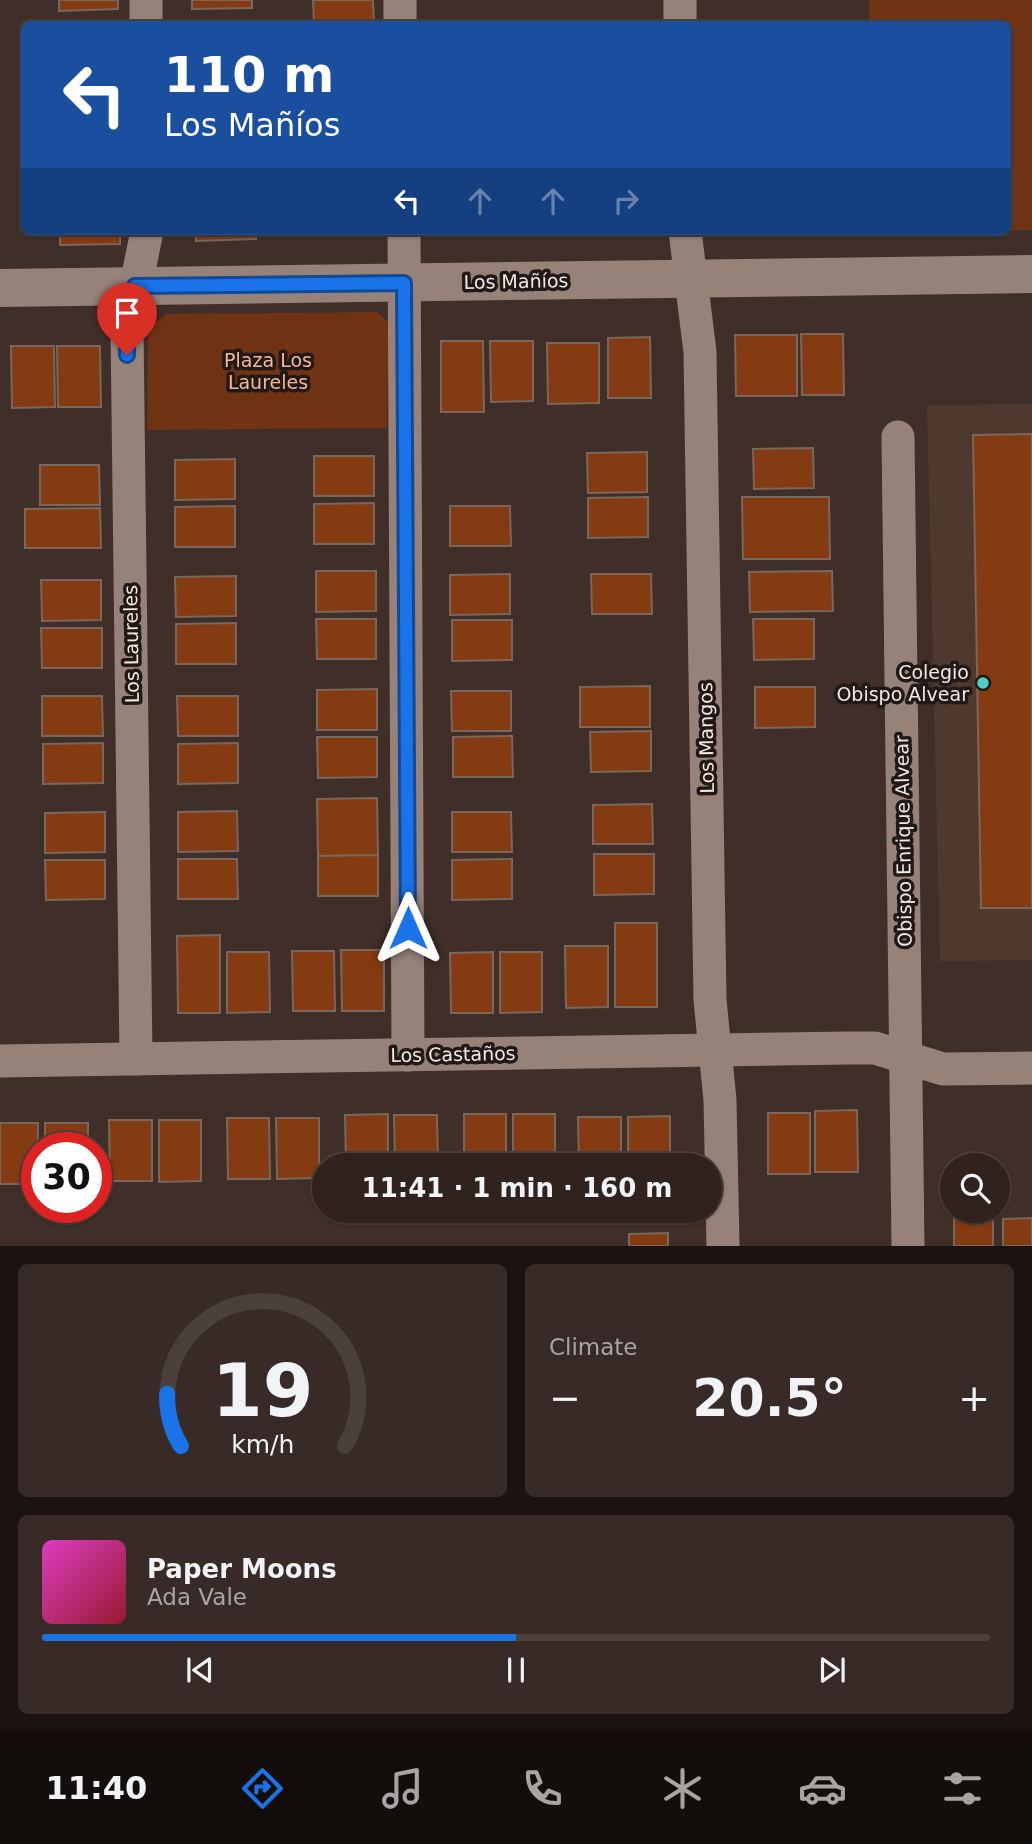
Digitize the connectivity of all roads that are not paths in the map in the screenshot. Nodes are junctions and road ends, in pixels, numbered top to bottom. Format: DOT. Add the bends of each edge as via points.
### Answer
graph roads {
  1 [pos="146,0"];
  2 [pos="400,0"];
  3 [pos="680,0"];
  4 [pos="146,21"];
  5 [pos="400,21"];
  6 [pos="680,21"];
  7 [pos="145,235"];
  8 [pos="404,235"];
  9 [pos="686,235"];
  10 [pos="1032,274"];
  11 [pos="691,279"];
  12 [pos="404,283"];
  13 [pos="135,286"];
  14 [pos="0,288"];
  15 [pos="898,437"];
  16 [pos="715,1050"];
  17 [pos="408,1055"];
  18 [pos="905,1057"];
  19 [pos="136,1059"];
  20 [pos="0,1061"];
  21 [pos="1032,1068"];
  22 [pos="723,1245"];
  23 [pos="908,1245"];
  1 -- 4 [label="street"];
  2 -- 5 [label="street"];
  3 -- 6 [label="street"];
  7 -- 13 [label="street, Los Laureles"];
  8 -- 12 [label="street"];
  9 -- 11 [label="street, Los Mangos"];
  10 -- 11 [label="street, Los Mañíos"];
  11 -- 12 [label="street, Los Mañíos"];
  11 -- 16 [label="street, Los Mangos" via="700,352 710,1000"];
  12 -- 13 [label="street, Los Mañíos"];
  12 -- 17 [label="street"];
  13 -- 14 [label="street, Los Mañíos"];
  13 -- 19 [label="street, Los Laureles" via="127,329"];
  15 -- 18 [label="street, Obispo Enrique Alvear"];
  16 -- 17 [label="street, Los Castaños"];
  16 -- 18 [label="street, Los Castaños" via="875,1048"];
  16 -- 22 [label="street, Los Mangos"];
  17 -- 19 [label="street, Los Castaños"];
  18 -- 21 [label="street, Los Castaños" via="943,1069"];
  18 -- 23 [label="street, Obispo Enrique Alvear"];
  19 -- 20 [label="street, Los Castaños"];
}
